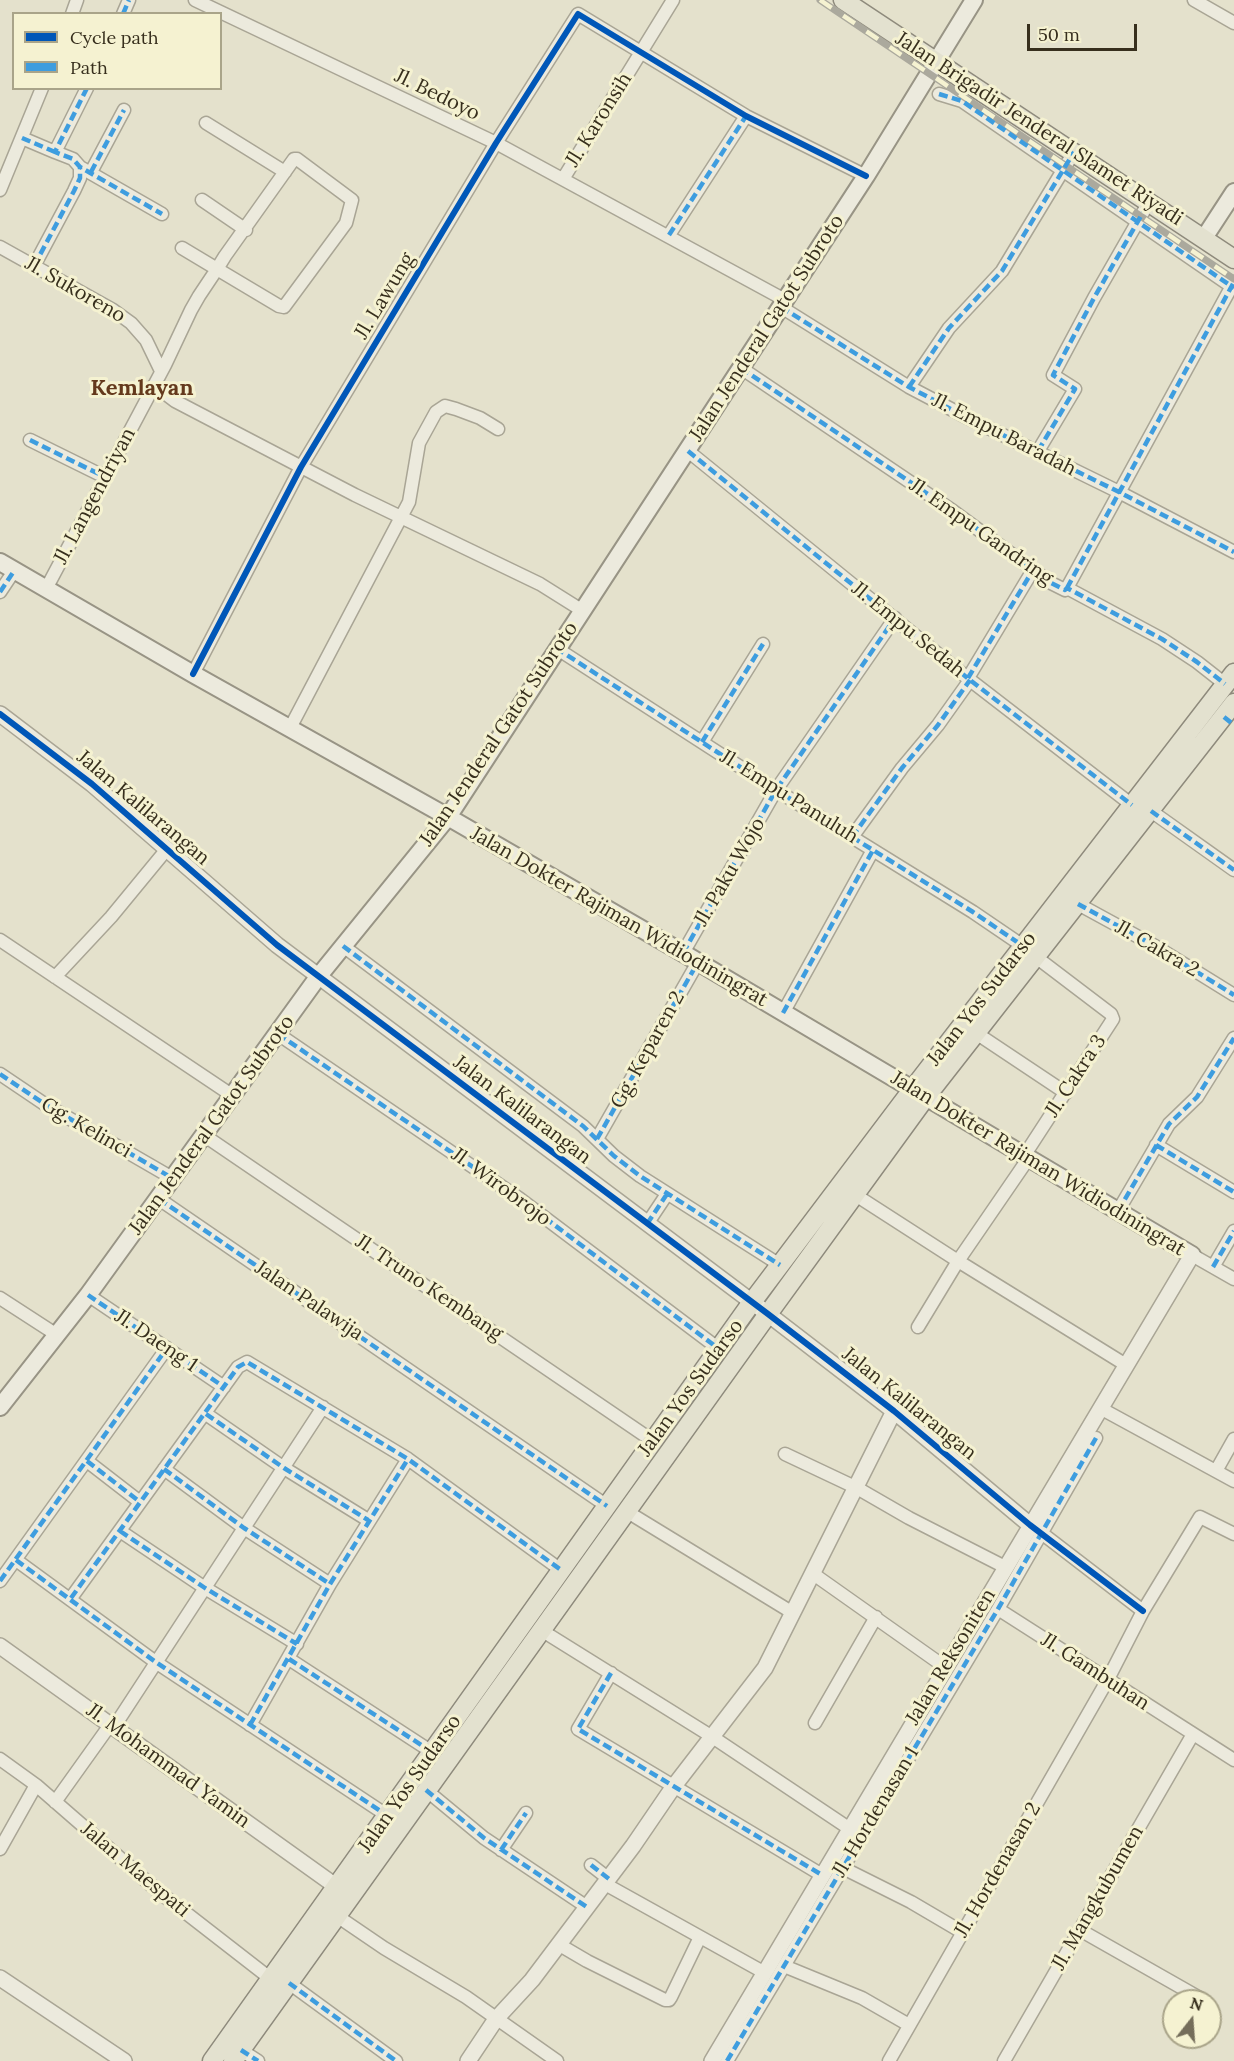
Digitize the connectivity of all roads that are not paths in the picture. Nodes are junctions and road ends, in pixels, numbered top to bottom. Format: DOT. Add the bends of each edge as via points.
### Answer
graph roads {
  1 [pos="195,0"];
  2 [pos="673,0"];
  3 [pos="843,0"];
  4 [pos="974,0"];
  5 [pos="1194,0"];
  6 [pos="220,12"];
  7 [pos="222,13"];
  8 [pos="1234,23"];
  9 [pos="641,52"];
  10 [pos="937,61"];
  11 [pos="41,90"];
  12 [pos="86,90"];
  13 [pos="939,94"];
  14 [pos="124,110"];
  15 [pos="746,116"];
  16 [pos="206,123"];
  17 [pos="22,138"];
  18 [pos="496,142"];
  19 [pos="55,152"];
  20 [pos="1074,152"];
  21 [pos="86,170"];
  22 [pos="1063,171"];
  23 [pos="285,172"];
  24 [pos="866,176"];
  25 [pos="563,179"];
  26 [pos="0,190"];
  27 [pos="1234,192"];
  28 [pos="202,200"];
  29 [pos="1149,202"];
  30 [pos="162,214"];
  31 [pos="1138,222"];
  32 [pos="246,230"];
  33 [pos="669,235"];
  34 [pos="1204,238"];
  35 [pos="0,248"];
  36 [pos="182,248"];
  37 [pos="1234,259"];
  38 [pos="34,266"];
  39 [pos="217,269"];
  40 [pos="1233,285"];
  41 [pos="783,303"];
  42 [pos="741,368"];
  43 [pos="161,371"];
  44 [pos="154,385"];
  45 [pos="909,387"];
  46 [pos="498,429"];
  47 [pos="30,440"];
  48 [pos="688,451"];
  49 [pos="1038,452"];
  50 [pos="302,467"];
  51 [pos="105,477"];
  52 [pos="1119,492"];
  53 [pos="401,516"];
  54 [pos="1234,552"];
  55 [pos="7,566"];
  56 [pos="1033,570"];
  57 [pos="1067,588"];
  58 [pos="46,589"];
  59 [pos="0,592"];
  60 [pos="583,611"];
  61 [pos="896,618"];
  62 [pos="763,644"];
  63 [pos="556,648"];
  64 [pos="193,674"];
  65 [pos="969,679"];
  66 [pos="1230,679"];
  67 [pos="0,714"];
  68 [pos="1231,715"];
  69 [pos="290,728"];
  70 [pos="702,742"];
  71 [pos="776,790"];
  72 [pos="1134,802"];
  73 [pos="1151,811"];
  74 [pos="448,817"];
  75 [pos="852,837"];
  76 [pos="167,849"];
  77 [pos="873,850"];
  78 [pos="1234,870"];
  79 [pos="1078,904"];
  80 [pos="0,940"];
  81 [pos="343,946"];
  82 [pos="1030,951"];
  83 [pos="691,957"];
  84 [pos="55,977"];
  85 [pos="318,977"];
  86 [pos="1234,995"];
  87 [pos="783,1013"];
  88 [pos="976,1033"];
  89 [pos="278,1034"];
  90 [pos="1232,1046"];
  91 [pos="0,1074"];
  92 [pos="1066,1092"];
  93 [pos="918,1094"];
  94 [pos="233,1096"];
  95 [pos="205,1136"];
  96 [pos="597,1139"];
  97 [pos="1156,1145"];
  98 [pos="1026,1157"];
  99 [pos="174,1179"];
  100 [pos="1234,1192"];
  101 [pos="667,1194"];
  102 [pos="854,1194"];
  103 [pos="159,1199"];
  104 [pos="1118,1211"];
  105 [pos="647,1224"];
  106 [pos="1234,1231"];
  107 [pos="1192,1255"];
  108 [pos="958,1261"];
  109 [pos="780,1265"];
  110 [pos="1213,1267"];
  111 [pos="1234,1279"];
  112 [pos="88,1295"];
  113 [pos="0,1298"];
  114 [pos="752,1302"];
  115 [pos="768,1314"];
  116 [pos="918,1327"];
  117 [pos="57,1335"];
  118 [pos="166,1348"];
  119 [pos="719,1348"];
  120 [pos="1126,1365"];
  121 [pos="224,1387"];
  122 [pos="0,1407"];
  123 [pos="323,1407"];
  124 [pos="1100,1408"];
  125 [pos="894,1411"];
  126 [pos="206,1414"];
  127 [pos="1096,1438"];
  128 [pos="1234,1439"];
  129 [pos="653,1441"];
  130 [pos="785,1454"];
  131 [pos="408,1459"];
  132 [pos="87,1461"];
  133 [pos="284,1468"];
  134 [pos="164,1469"];
  135 [pos="1215,1471"];
  136 [pos="1234,1481"];
  137 [pos="857,1488"];
  138 [pos="140,1502"];
  139 [pos="607,1506"];
  140 [pos="626,1511"];
  141 [pos="368,1520"];
  142 [pos="244,1528"];
  143 [pos="1035,1529"];
  144 [pos="120,1531"];
  145 [pos="1234,1534"];
  146 [pos="16,1560"];
  147 [pos="1005,1567"];
  148 [pos="561,1570"];
  149 [pos="812,1573"];
  150 [pos="0,1581"];
  151 [pos="330,1584"];
  152 [pos="205,1588"];
  153 [pos="71,1598"];
  154 [pos="998,1610"];
  155 [pos="1143,1611"];
  156 [pos="793,1613"];
  157 [pos="876,1617"];
  158 [pos="541,1630"];
  159 [pos="297,1644"];
  160 [pos="0,1646"];
  161 [pos="289,1659"];
  162 [pos="157,1663"];
  163 [pos="945,1667"];
  164 [pos="611,1673"];
  165 [pos="1107,1681"];
  166 [pos="815,1723"];
  167 [pos="250,1725"];
  168 [pos="112,1726"];
  169 [pos="1193,1734"];
  170 [pos="711,1736"];
  171 [pos="432,1752"];
  172 [pos="0,1760"];
  173 [pos="1234,1760"];
  174 [pos="36,1785"];
  175 [pos="674,1786"];
  176 [pos="426,1790"];
  177 [pos="55,1802"];
  178 [pos="526,1813"];
  179 [pos="388,1816"];
  180 [pos="850,1829"];
  181 [pos="0,1849"];
  182 [pos="501,1850"];
  183 [pos="591,1866"];
  184 [pos="843,1868"];
  185 [pos="822,1875"];
  186 [pos="607,1882"];
  187 [pos="344,1892"];
  188 [pos="587,1907"];
  189 [pos="337,1916"];
  190 [pos="1080,1930"];
  191 [pos="962,1932"];
  192 [pos="700,1937"];
  193 [pos="558,1944"];
  194 [pos="784,1966"];
  195 [pos="765,1973"];
  196 [pos="0,1978"];
  197 [pos="271,1979"];
  198 [pos="289,1983"];
  199 [pos="1184,1989"];
  200 [pos="496,2019"];
  201 [pos="909,2025"];
  202 [pos="237,2055"];
  203 [pos="124,2061"];
  204 [pos="212,2061"];
  205 [pos="258,2061"];
  206 [pos="396,2061"];
  207 [pos="468,2061"];
  208 [pos="557,2061"];
  209 [pos="712,2061"];
  210 [pos="727,2061"];
  211 [pos="889,2061"];
  212 [pos="1004,2061"];
  1 -- 6 [label="street, Jl. Bedoyo"];
  2 -- 9 [label="street, Jl. Karonsih"];
  3 -- 10 [label="main road, Jalan Brigadir Jenderal Slamet Riyadi"];
  4 -- 10 [label="main road, Jalan Jenderal Gatot Subroto"];
  5 -- 8 [label="street"];
  7 -- 18 [label="street, Jl. Bedoyo"];
  9 -- 15 [label="street"];
  9 -- 18 [label="street, Jl. Lawung" via="578,14"];
  9 -- 25 [label="street, Jl. Karonsih"];
  10 -- 20 [label="main road, Jalan Brigadir Jenderal Slamet Riyadi"];
  10 -- 24 [label="main road, Jalan Jenderal Gatot Subroto"];
  11 -- 17 [label="street"];
  12 -- 19 [label="street"];
  13 -- 22 [label="street" via="962,101"];
  14 -- 21 [label="street"];
  15 -- 24 [label="street"];
  15 -- 33 [label="street"];
  16 -- 23 [label="street"];
  17 -- 19 [label="street"];
  17 -- 26 [label="street"];
  18 -- 25 [label="street, Jl. Bedoyo"];
  18 -- 50 [label="street, Jl. Lawung"];
  19 -- 21 [label="street"];
  20 -- 22 [label="street"];
  20 -- 29 [label="main road, Jalan Brigadir Jenderal Slamet Riyadi"];
  21 -- 30 [label="street"];
  21 -- 38 [label="street"];
  22 -- 31 [label="street"];
  22 -- 45 [label="street" via="1002,271 943,335"];
  23 -- 32 [label="street, Jl. Langendriyan"];
  23 -- 39 [label="street" via="297,159 351,198 346,223 284,307"];
  24 -- 41 [label="main road, Jalan Jenderal Gatot Subroto"];
  25 -- 33 [label="street, Jl. Bedoyo"];
  27 -- 34 [label="main road"];
  28 -- 32 [label="street"];
  29 -- 31 [label="street"];
  29 -- 34 [label="main road, Jalan Brigadir Jenderal Slamet Riyadi"];
  31 -- 40 [label="street"];
  31 -- 49 [label="street" via="1053,375 1075,389"];
  32 -- 39 [label="street, Jl. Langendriyan"];
  33 -- 41 [label="street, Jl. Bedoyo"];
  34 -- 37 [label="main road, Jalan Brigadir Jenderal Slamet Riyadi"];
  35 -- 38 [label="street, Jl. Sukoreno"];
  36 -- 39 [label="street"];
  38 -- 43 [label="street, Jl. Sukoreno" via="131,323 146,340"];
  39 -- 43 [label="street, Jl. Langendriyan" via="191,310"];
  40 -- 52 [label="street"];
  41 -- 42 [label="main road, Jalan Jenderal Gatot Subroto"];
  41 -- 45 [label="street, Jl. Empu Baradah"];
  42 -- 48 [label="main road, Jalan Jenderal Gatot Subroto"];
  42 -- 56 [label="street, Jl. Empu Gandring" via="953,511"];
  43 -- 44 [label="street, Jl. Langendriyan"];
  44 -- 50 [label="street" via="175,401"];
  44 -- 51 [label="street, Jl. Langendriyan"];
  45 -- 49 [label="street, Jl. Empu Baradah"];
  46 -- 53 [label="street" via="456,409 445,406 436,412 419,442 409,502"];
  47 -- 51 [label="street"];
  48 -- 60 [label="main road, Jalan Jenderal Gatot Subroto"];
  48 -- 61 [label="street, Jl. Empu Sedah"];
  49 -- 52 [label="street, Jl. Empu Baradah"];
  50 -- 53 [label="street"];
  50 -- 64 [label="street, Jl. Lawung"];
  51 -- 58 [label="street, Jl. Langendriyan"];
  52 -- 54 [label="street, Jl. Empu Baradah"];
  52 -- 57 [label="street"];
  53 -- 60 [label="street" via="540,585"];
  53 -- 69 [label="street"];
  55 -- 58 [label="main road, Jalan Dokter Rajiman Widiodiningrat"];
  55 -- 59 [label="street"];
  56 -- 57 [label="street, Jl. Empu Gandring"];
  56 -- 65 [label="street"];
  57 -- 66 [label="street, Jl. Empu Gandring"];
  58 -- 64 [label="main road, Jalan Dokter Rajiman Widiodiningrat"];
  60 -- 63 [label="main road, Jalan Jenderal Gatot Subroto"];
  61 -- 65 [label="street, Jl. Empu Sedah"];
  61 -- 71 [label="street, Jl. Paku Wojo"];
  62 -- 70 [label="street"];
  63 -- 70 [label="street, Jl. Empu Panuluh"];
  63 -- 74 [label="main road, Jalan Jenderal Gatot Subroto"];
  64 -- 69 [label="main road, Jalan Dokter Rajiman Widiodiningrat"];
  65 -- 72 [label="street, Jl. Empu Sedah"];
  65 -- 75 [label="street"];
  66 -- 72 [label="main road, Jalan Yos Sudarso"];
  67 -- 76 [label="street, Jalan Kalilarangan" via="92,784"];
  68 -- 73 [label="main road, Jalan Yos Sudarso"];
  69 -- 74 [label="main road, Jalan Dokter Rajiman Widiodiningrat"];
  70 -- 71 [label="street, Jl. Empu Panuluh"];
  71 -- 75 [label="street, Jl. Empu Panuluh"];
  71 -- 83 [label="street, Jl. Paku Wojo"];
  72 -- 73 [label="main road"];
  72 -- 82 [label="main road, Jalan Yos Sudarso"];
  73 -- 78 [label="street"];
  73 -- 79 [label="main road, Jalan Yos Sudarso"];
  74 -- 81 [label="main road, Jalan Jenderal Gatot Subroto"];
  74 -- 83 [label="main road, Jalan Dokter Rajiman Widiodiningrat"];
  75 -- 77 [label="street, Jl. Empu Panuluh"];
  76 -- 84 [label="street"];
  76 -- 85 [label="street, Jalan Kalilarangan"];
  77 -- 82 [label="street, Jl. Empu Panuluh"];
  77 -- 87 [label="street"];
  79 -- 82 [label="main road, Jalan Yos Sudarso"];
  79 -- 86 [label="street, Jl. Cakra 2"];
  80 -- 84 [label="street"];
  81 -- 85 [label="main road, Jalan Jenderal Gatot Subroto"];
  81 -- 96 [label="street"];
  82 -- 88 [label="main road, Jalan Yos Sudarso"];
  82 -- 92 [label="street, Jl. Cakra 3" via="1113,1018"];
  82 -- 93 [label="main road, Jalan Yos Sudarso"];
  83 -- 87 [label="main road, Jalan Dokter Rajiman Widiodiningrat"];
  83 -- 96 [label="street, Gg. Keparen 2"];
  84 -- 94 [label="street"];
  85 -- 89 [label="main road, Jalan Jenderal Gatot Subroto"];
  85 -- 105 [label="street, Jalan Kalilarangan"];
  87 -- 93 [label="main road, Jalan Dokter Rajiman Widiodiningrat"];
  88 -- 92 [label="street"];
  88 -- 93 [label="main road, Jalan Yos Sudarso"];
  89 -- 94 [label="main road, Jalan Jenderal Gatot Subroto"];
  89 -- 119 [label="street, Jl. Wirobrojo" via="520,1199"];
  90 -- 97 [label="street"];
  91 -- 99 [label="street, Gg. Kelinci"];
  92 -- 98 [label="street, Jl. Cakra 3"];
  93 -- 98 [label="main road, Jalan Dokter Rajiman Widiodiningrat"];
  93 -- 102 [label="main road, Jalan Yos Sudarso"];
  93 -- 109 [label="main road, Jalan Yos Sudarso"];
  94 -- 95 [label="main road, Jalan Jenderal Gatot Subroto"];
  95 -- 99 [label="main road, Jalan Jenderal Gatot Subroto"];
  95 -- 129 [label="street, Jl. Truno Kembang"];
  96 -- 101 [label="street"];
  97 -- 100 [label="street"];
  97 -- 104 [label="street"];
  98 -- 104 [label="main road, Jalan Dokter Rajiman Widiodiningrat"];
  98 -- 108 [label="street, Jl. Cakra 3"];
  99 -- 103 [label="main road, Jalan Jenderal Gatot Subroto"];
  101 -- 105 [label="street"];
  101 -- 109 [label="street"];
  102 -- 108 [label="street"];
  102 -- 115 [label="main road, Jalan Yos Sudarso"];
  103 -- 112 [label="main road, Jalan Jenderal Gatot Subroto"];
  103 -- 139 [label="street, Jalan Palawija"];
  104 -- 107 [label="main road, Jalan Dokter Rajiman Widiodiningrat"];
  105 -- 114 [label="street, Jalan Kalilarangan"];
  106 -- 110 [label="street"];
  107 -- 110 [label="street, Jalan Dokter Rajiman Widiodiningrat"];
  107 -- 120 [label="street, Jalan Reksoniten"];
  108 -- 116 [label="street, Jl. Cakra 3"];
  108 -- 120 [label="street"];
  109 -- 114 [label="main road, Jalan Yos Sudarso"];
  110 -- 111 [label="street, Jalan Dokter Rajiman Widiodiningrat"];
  112 -- 117 [label="main road, Jalan Jenderal Gatot Subroto"];
  112 -- 118 [label="street, Jl. Daeng 1"];
  113 -- 117 [label="street"];
  114 -- 115 [label="street, Jalan Kalilarangan"];
  114 -- 119 [label="main road, Jalan Yos Sudarso"];
  115 -- 125 [label="street, Jalan Kalilarangan"];
  115 -- 140 [label="main road, Jalan Yos Sudarso"];
  117 -- 122 [label="main road, Jalan Jenderal Gatot Subroto"];
  118 -- 121 [label="street, Jl. Daeng 1"];
  118 -- 132 [label="street"];
  119 -- 129 [label="main road, Jalan Yos Sudarso"];
  120 -- 124 [label="street, Jalan Reksoniten"];
  121 -- 123 [label="street" via="238,1367 247,1362"];
  121 -- 126 [label="street"];
  123 -- 131 [label="street"];
  123 -- 133 [label="street"];
  124 -- 135 [label="street"];
  124 -- 143 [label="street, Jalan Reksoniten"];
  125 -- 137 [label="street"];
  125 -- 143 [label="street, Jalan Kalilarangan"];
  126 -- 133 [label="street"];
  126 -- 134 [label="street"];
  127 -- 143 [label="street, Jl. Hordenasan 1"];
  128 -- 135 [label="street"];
  129 -- 139 [label="main road, Jalan Yos Sudarso"];
  130 -- 137 [label="street"];
  131 -- 141 [label="street"];
  131 -- 148 [label="street"];
  132 -- 138 [label="street"];
  132 -- 146 [label="street"];
  133 -- 141 [label="street"];
  133 -- 142 [label="street"];
  134 -- 138 [label="street"];
  134 -- 142 [label="street"];
  135 -- 136 [label="street"];
  137 -- 147 [label="street"];
  137 -- 149 [label="street"];
  138 -- 144 [label="street"];
  139 -- 148 [label="main road, Jalan Yos Sudarso"];
  140 -- 156 [label="street"];
  140 -- 158 [label="main road, Jalan Yos Sudarso"];
  141 -- 151 [label="street"];
  142 -- 151 [label="street"];
  142 -- 152 [label="street"];
  143 -- 147 [label="street, Jalan Reksoniten"];
  143 -- 154 [label="street, Jl. Hordenasan 1"];
  143 -- 155 [label="street"];
  144 -- 152 [label="street"];
  144 -- 153 [label="street"];
  145 -- 155 [label="street, Jl. Hordenasan 2" via="1200,1517"];
  146 -- 150 [label="street"];
  146 -- 153 [label="street"];
  147 -- 163 [label="street, Jalan Reksoniten"];
  148 -- 171 [label="main road, Jalan Yos Sudarso"];
  149 -- 156 [label="street"];
  149 -- 157 [label="street"];
  151 -- 159 [label="street"];
  152 -- 159 [label="street"];
  152 -- 162 [label="street"];
  153 -- 162 [label="street"];
  154 -- 165 [label="street, Jl. Gambuhan"];
  154 -- 184 [label="street, Jl. Hordenasan 1"];
  155 -- 165 [label="street, Jl. Hordenasan 2"];
  156 -- 170 [label="street" via="765,1668"];
  157 -- 163 [label="street"];
  157 -- 166 [label="street"];
  158 -- 164 [label="street"];
  158 -- 176 [label="main road, Jalan Yos Sudarso"];
  159 -- 161 [label="street"];
  160 -- 168 [label="street, Jl. Mohammad Yamin"];
  161 -- 167 [label="street"];
  161 -- 171 [label="street"];
  162 -- 167 [label="street"];
  162 -- 168 [label="street"];
  163 -- 180 [label="street, Jalan Reksoniten"];
  164 -- 170 [label="street"];
  164 -- 175 [label="street" via="578,1729"];
  165 -- 169 [label="street, Jl. Gambuhan"];
  165 -- 191 [label="street, Jl. Hordenasan 2"];
  167 -- 179 [label="street"];
  168 -- 177 [label="street"];
  168 -- 187 [label="street, Jl. Mohammad Yamin"];
  169 -- 173 [label="street, Jl. Gambuhan"];
  169 -- 190 [label="street, Jl. Mangkubumen"];
  170 -- 175 [label="street"];
  170 -- 180 [label="street"];
  171 -- 179 [label="main road, Jalan Yos Sudarso"];
  172 -- 174 [label="street, Jalan Maespati"];
  174 -- 177 [label="street, Jalan Maespati"];
  174 -- 181 [label="street"];
  175 -- 185 [label="street"];
  175 -- 186 [label="street"];
  176 -- 182 [label="street"];
  176 -- 187 [label="main road, Jalan Yos Sudarso"];
  177 -- 197 [label="street, Jalan Maespati" via="159,1893"];
  178 -- 182 [label="street"];
  179 -- 187 [label="main road, Jalan Yos Sudarso"];
  180 -- 185 [label="street, Jalan Reksoniten"];
  182 -- 188 [label="street"];
  183 -- 186 [label="street"];
  184 -- 191 [label="street"];
  184 -- 194 [label="street, Jl. Hordenasan 1"];
  185 -- 195 [label="street, Jalan Reksoniten"];
  186 -- 188 [label="street"];
  186 -- 192 [label="street"];
  187 -- 189 [label="main road, Jalan Yos Sudarso"];
  187 -- 197 [label="main road, Jalan Yos Sudarso"];
  188 -- 193 [label="street"];
  189 -- 198 [label="main road, Jalan Yos Sudarso"];
  189 -- 200 [label="street"];
  190 -- 199 [label="street"];
  190 -- 212 [label="street, Jl. Mangkubumen"];
  191 -- 201 [label="street, Jl. Hordenasan 2"];
  192 -- 193 [label="street" via="669,2000"];
  192 -- 195 [label="street"];
  193 -- 200 [label="street"];
  194 -- 201 [label="street" via="862,1998"];
  194 -- 210 [label="street, Jl. Hordenasan 1"];
  195 -- 209 [label="street, Jalan Reksoniten"];
  196 -- 203 [label="street"];
  197 -- 204 [label="main road, Jalan Yos Sudarso"];
  198 -- 202 [label="main road, Jalan Yos Sudarso"];
  198 -- 206 [label="street"];
  200 -- 207 [label="street"];
  200 -- 208 [label="street"];
  201 -- 211 [label="street, Jl. Hordenasan 2"];
  202 -- 205 [label="street"];
}
